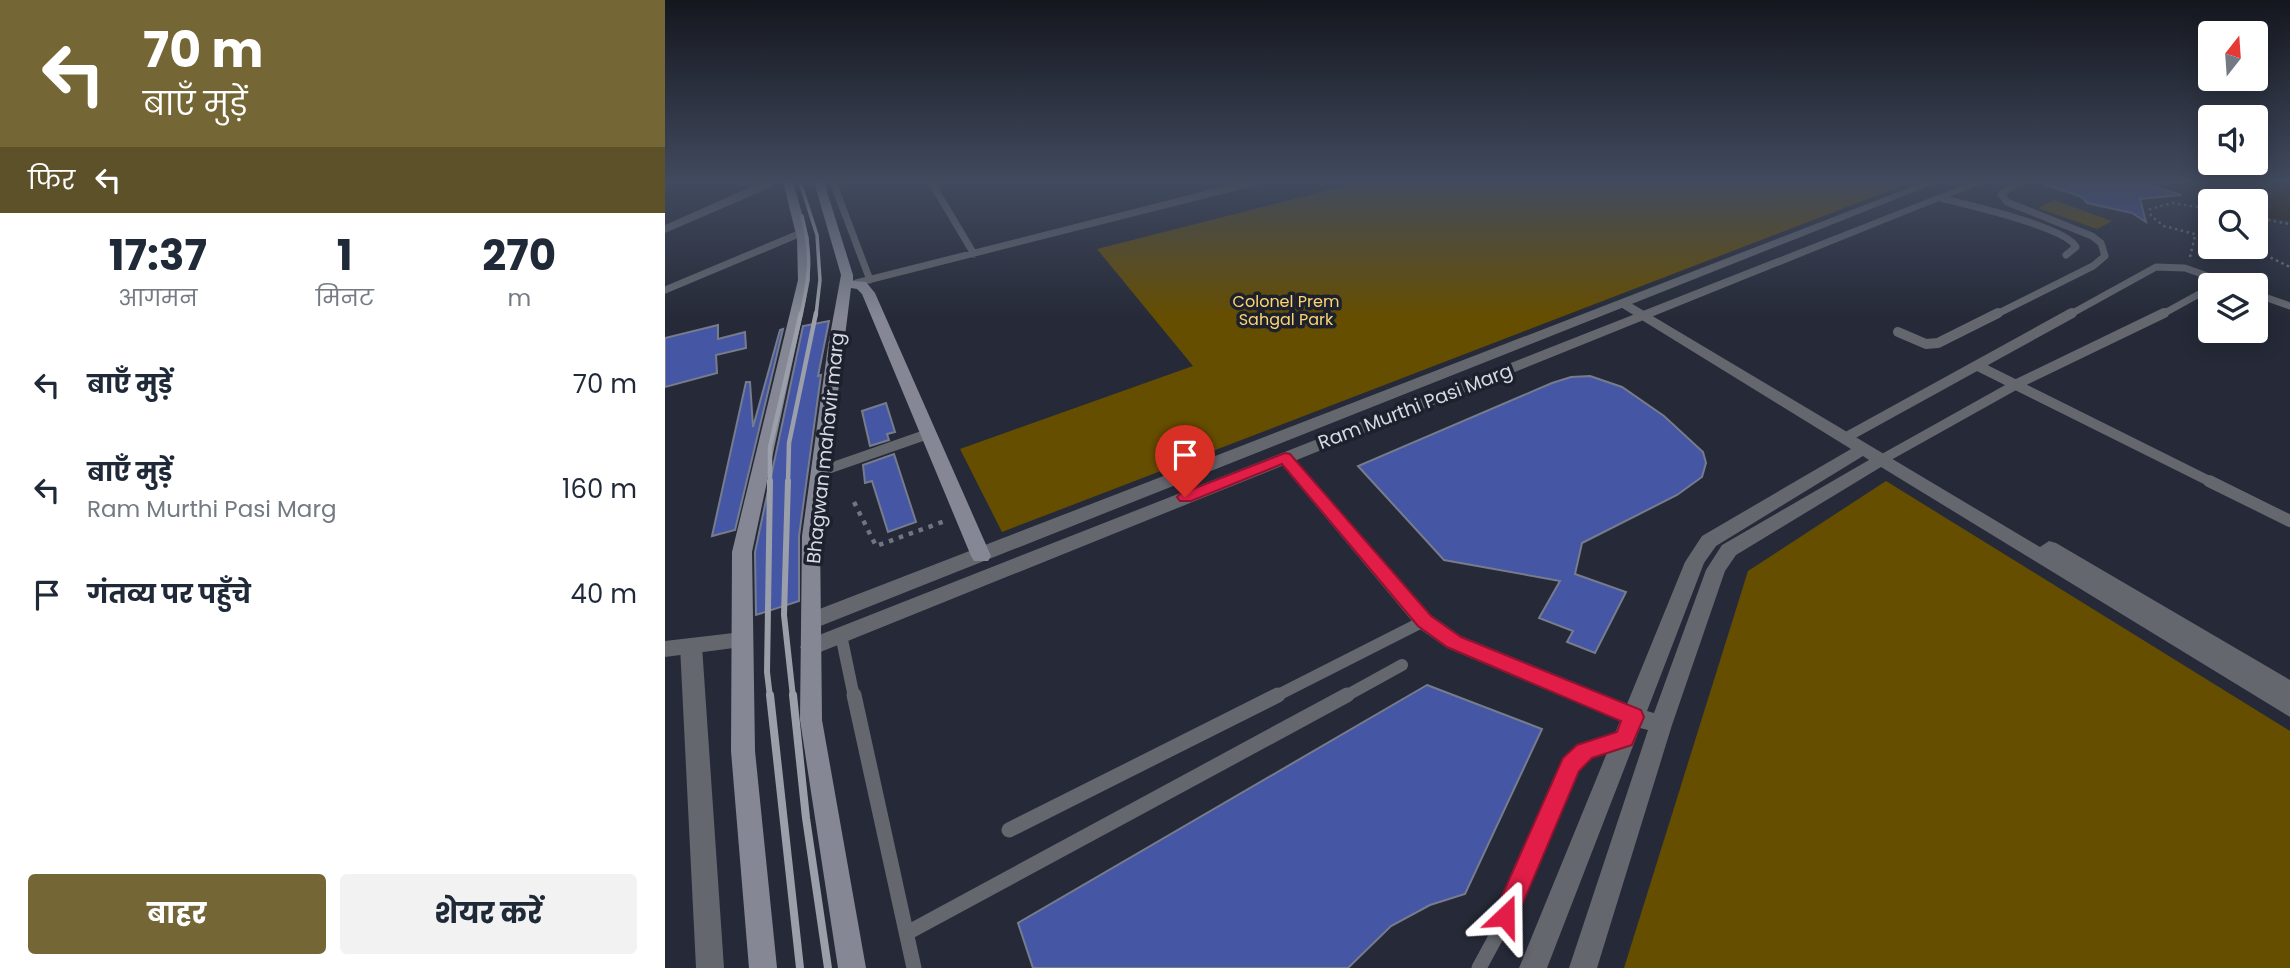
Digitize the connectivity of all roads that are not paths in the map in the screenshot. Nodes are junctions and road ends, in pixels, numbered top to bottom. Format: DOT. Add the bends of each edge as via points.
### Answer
graph roads {
  1 [pos="800,227"];
  2 [pos="834,227"];
  3 [pos="843,227"];
  4 [pos="958,227"];
  5 [pos="1079,227"];
  6 [pos="1818,227"];
  7 [pos="1867,227"];
  8 [pos="2041,227"];
  9 [pos="2070,227"];
  10 [pos="801,233"];
  11 [pos="974,254"];
  12 [pos="2066,256"];
  13 [pos="2198,275"];
  14 [pos="857,282"];
  15 [pos="665,290"];
  16 [pos="2198,295"];
  17 [pos="2268,298"];
  18 [pos="1629,301"];
  19 [pos="2290,306"];
  20 [pos="1649,314"];
  21 [pos="1898,332"];
  22 [pos="1978,366"];
  23 [pos="2017,384"];
  24 [pos="928,434"];
  25 [pos="1867,446"];
  26 [pos="1285,458"];
  27 [pos="819,472"];
  28 [pos="2290,521"];
  29 [pos="981,556"];
  30 [pos="811,621"];
  31 [pos="1424,621"];
  32 [pos="841,635"];
  33 [pos="742,640"];
  34 [pos="691,646"];
  35 [pos="811,647"];
  36 [pos="665,649"];
  37 [pos="1402,665"];
  38 [pos="2290,691"];
  39 [pos="2290,708"];
  40 [pos="1633,717"];
  41 [pos="1661,725"];
  42 [pos="1625,738"];
  43 [pos="1009,830"];
  44 [pos="907,933"];
  45 [pos="710,968"];
  46 [pos="763,968"];
  47 [pos="852,968"];
  48 [pos="913,968"];
  49 [pos="1479,968"];
  50 [pos="1533,968"];
  51 [pos="1583,968"];
  1 -- 10 [label="main road"];
  2 -- 14 [label="main road, Bhagwan mahavir marg" via="847,275"];
  3 -- 14 [label="lane"];
  4 -- 11 [label="lane"];
  5 -- 11 [label="lane"];
  6 -- 18 [label="street, Ram Murthi Pasi Marg"];
  7 -- 20 [label="street, Ram Murthi Pasi Marg"];
  8 -- 12 [label="lane" via="2075,243"];
  9 -- 21 [label="lane" via="2101,243 2105,256 1938,343 1926,344"];
  10 -- 15 [label="lane"];
  10 -- 33 [label="main road" via="804,280 742,552"];
  11 -- 14 [label="lane"];
  13 -- 22 [label="lane" via="2175,266 2156,267"];
  14 -- 24 [label="main road" via="868,293"];
  14 -- 27 [label="main road, Bhagwan mahavir marg" via="835,346"];
  16 -- 23 [label="lane"];
  17 -- 19 [label="lane"];
  18 -- 20 [label="street"];
  18 -- 29 [label="street, Ram Murthi Pasi Marg"];
  20 -- 25 [label="street"];
  20 -- 26 [label="street, Ram Murthi Pasi Marg"];
  22 -- 23 [label="lane"];
  22 -- 25 [label="lane"];
  23 -- 25 [label="lane"];
  23 -- 28 [label="lane"];
  24 -- 27 [label="lane"];
  24 -- 29 [label="main road"];
  25 -- 38 [label="street"];
  25 -- 39 [label="street"];
  25 -- 40 [label="street" via="1709,541 1695,562"];
  25 -- 41 [label="street" via="1729,550 1716,570"];
  26 -- 31 [label="street"];
  26 -- 32 [label="street, Ram Murthi Pasi Marg"];
  27 -- 30 [label="main road, Bhagwan mahavir marg" via="811,536"];
  29 -- 30 [label="street, Ram Murthi Pasi Marg"];
  30 -- 35 [label="main road, Bhagwan mahavir marg"];
  31 -- 40 [label="street" via="1454,642"];
  31 -- 43 [label="lane"];
  32 -- 35 [label="street, Ram Murthi Pasi Marg"];
  32 -- 44 [label="lane"];
  33 -- 34 [label="street"];
  33 -- 46 [label="main road" via="743,751"];
  34 -- 36 [label="street"];
  34 -- 45 [label="street"];
  35 -- 47 [label="main road, Bhagwan mahavir marg" via="811,720"];
  37 -- 44 [label="lane"];
  40 -- 41 [label="street"];
  40 -- 42 [label="street"];
  41 -- 51 [label="street"];
  42 -- 49 [label="lane" via="1585,751 1570,765"];
  42 -- 50 [label="street"];
  44 -- 48 [label="lane"];
}
